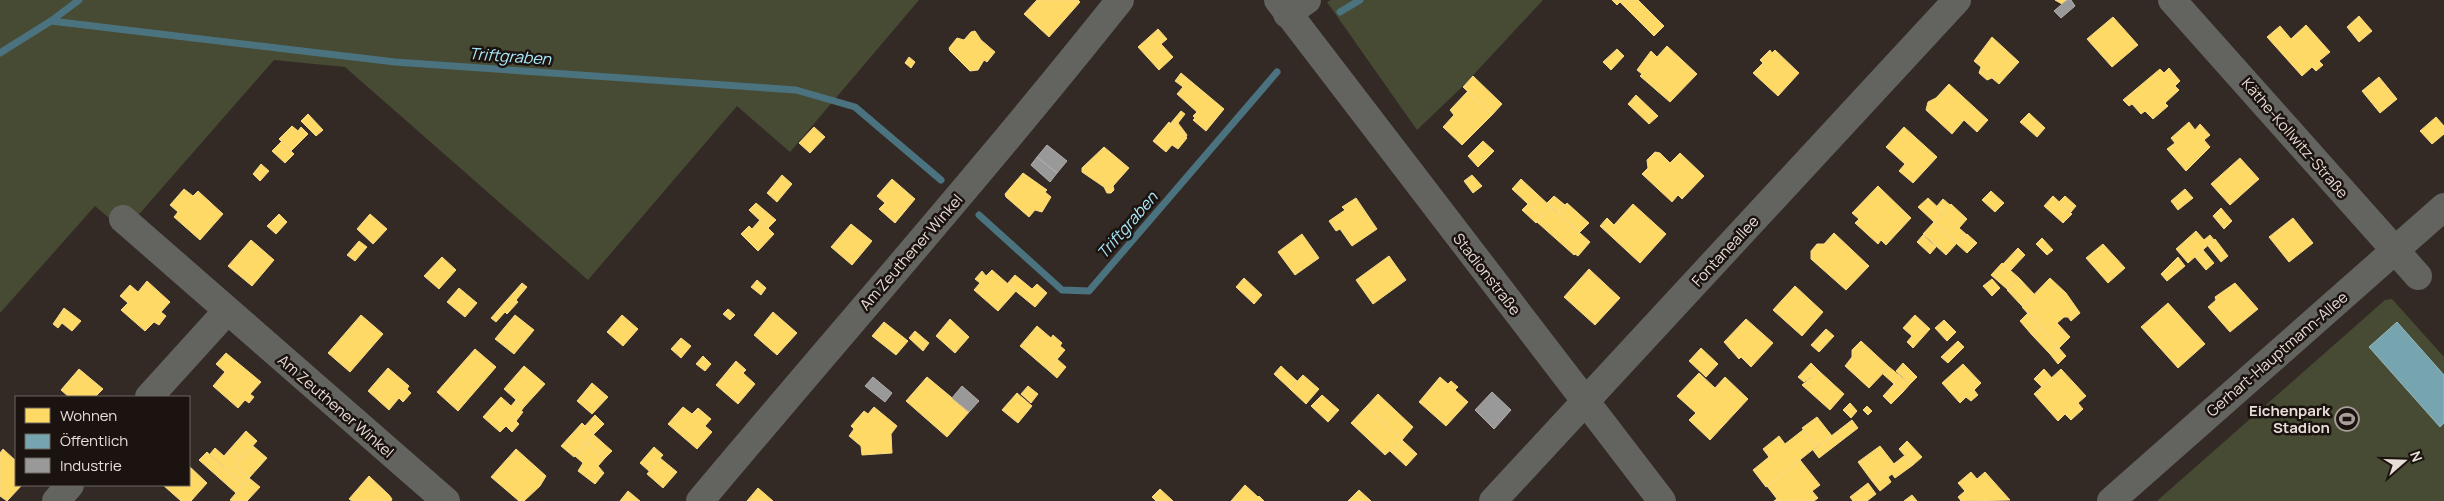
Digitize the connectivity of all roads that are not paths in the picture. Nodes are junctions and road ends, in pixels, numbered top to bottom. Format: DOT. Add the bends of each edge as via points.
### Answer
graph roads {
  1 [pos="1120,0"];
  2 [pos="1957,0"];
  3 [pos="2172,0"];
  4 [pos="1291,5"];
  5 [pos="2444,207"];
  6 [pos="123,219"];
  7 [pos="2395,251"];
  8 [pos="2418,276"];
  9 [pos="226,311"];
  10 [pos="150,396"];
  11 [pos="1586,402"];
  12 [pos="69,486"];
  13 [pos="56,501"];
  14 [pos="446,501"];
  15 [pos="700,501"];
  16 [pos="1493,501"];
  17 [pos="1662,501"];
  18 [pos="2111,501"];
  1 -- 15 [label="street, Am Zeuthener Winkel" via="973,181"];
  2 -- 11 [label="street, Fontaneallee"];
  3 -- 7 [label="street, Käthe-Kollwitz-Straße"];
  4 -- 11 [label="street, Stadionstraße" via="1312,46"];
  5 -- 7 [label="street, Gerhart-Hauptmann-Allee"];
  6 -- 9 [label="street, Am Zeuthener Winkel"];
  7 -- 8 [label="street, Käthe-Kollwitz-Straße"];
  7 -- 18 [label="street, Gerhart-Hauptmann-Allee"];
  9 -- 10 [label="street"];
  9 -- 14 [label="street, Am Zeuthener Winkel"];
  11 -- 16 [label="street, Fontaneallee"];
  11 -- 17 [label="street, Stadionstraße"];
  12 -- 13 [label="street"];
}
